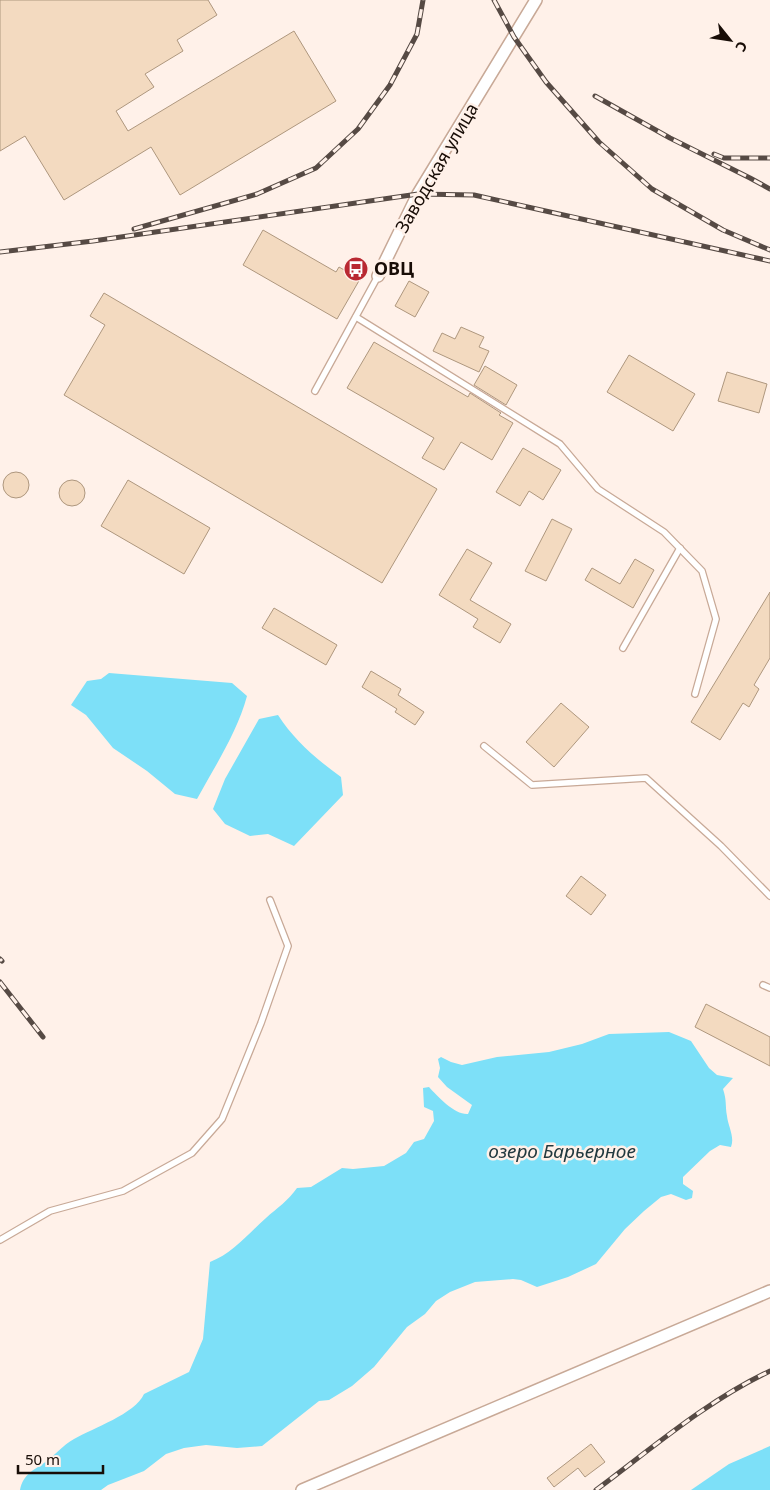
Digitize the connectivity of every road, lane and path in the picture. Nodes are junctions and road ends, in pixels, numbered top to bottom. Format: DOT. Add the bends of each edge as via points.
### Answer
graph roads {
  1 [pos="536,0"];
  2 [pos="378,276"];
  3 [pos="356,317"];
  4 [pos="315,391"];
  5 [pos="680,548"];
  6 [pos="623,648"];
  7 [pos="695,694"];
  8 [pos="484,746"];
  9 [pos="770,896"];
  10 [pos="270,900"];
  11 [pos="763,985"];
  12 [pos="770,988"];
  13 [pos="0,1240"];
  14 [pos="770,1290"];
  15 [pos="302,1490"];
  1 -- 2 [label="street, Заводская улица" via="418,194"];
  2 -- 3 [label="lane, Заводская улица"];
  3 -- 4 [label="lane, Заводская улица"];
  3 -- 5 [label="lane" via="560,444 598,489 664,532"];
  5 -- 6 [label="lane"];
  5 -- 7 [label="lane" via="702,571 716,619"];
  8 -- 9 [label="lane" via="532,785 646,778"];
  10 -- 13 [label="lane" via="288,946 222,1119 192,1152 123,1191 50,1211"];
  11 -- 12 [label="lane"];
  14 -- 15 [label="street"];
}
